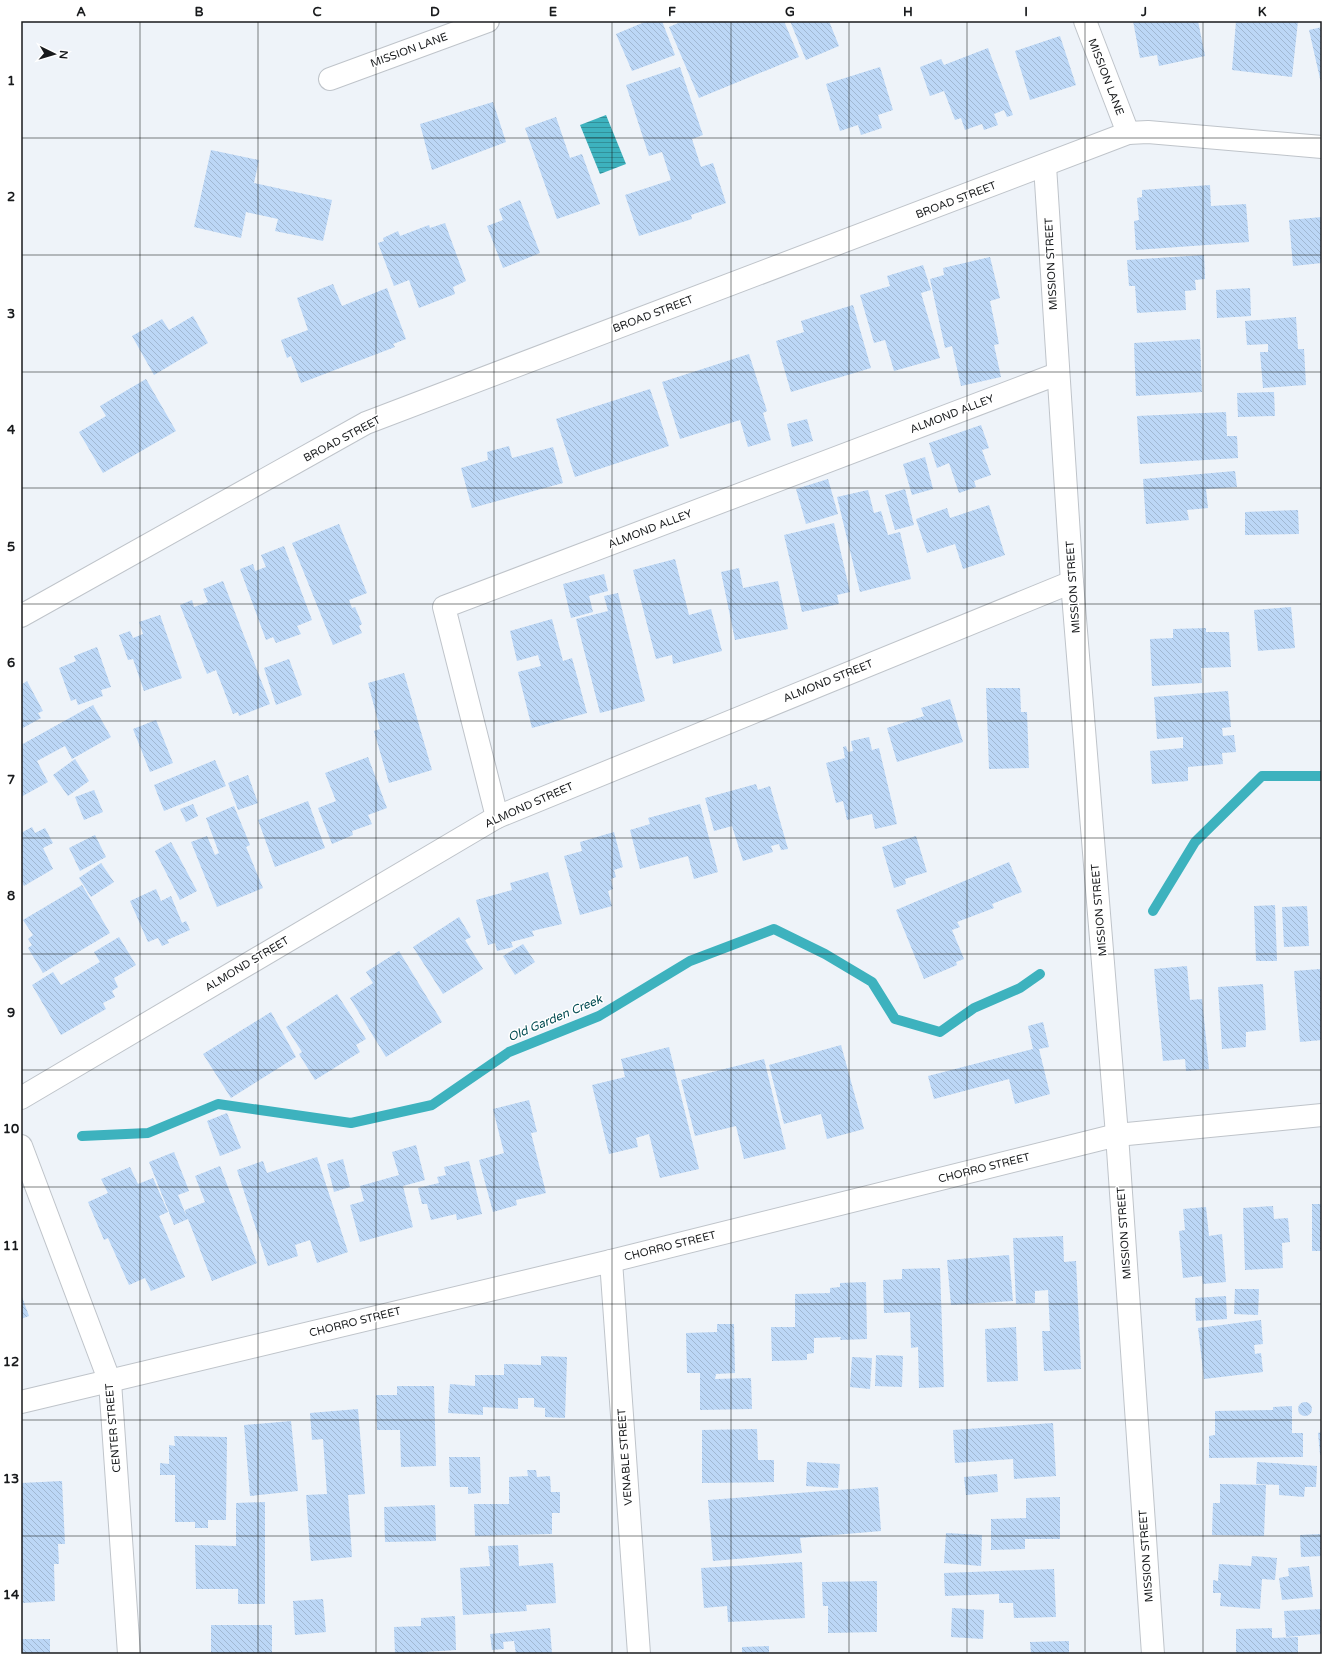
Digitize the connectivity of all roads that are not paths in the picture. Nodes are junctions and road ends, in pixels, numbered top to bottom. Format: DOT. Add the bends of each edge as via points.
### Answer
graph roads {
  1 [pos="488,21"];
  2 [pos="1085,21"];
  3 [pos="330,79"];
  4 [pos="1128,133"];
  5 [pos="1322,147"];
  6 [pos="1045,166"];
  7 [pos="1057,374"];
  8 [pos="1072,582"];
  9 [pos="21,616"];
  10 [pos="497,817"];
  11 [pos="21,1098"];
  12 [pos="1322,1114"];
  13 [pos="1117,1135"];
  14 [pos="21,1146"];
  15 [pos="611,1260"];
  16 [pos="110,1382"];
  17 [pos="21,1402"];
  18 [pos="129,1654"];
  19 [pos="639,1654"];
  20 [pos="1153,1654"];
  1 -- 3 [label="street, MISSION LANE"];
  2 -- 4 [label="street, MISSION LANE"];
  4 -- 5 [label="street, BROAD STREET" via="1148,132"];
  4 -- 6 [label="street, BROAD STREET"];
  6 -- 7 [label="street, MISSION STREET"];
  6 -- 9 [label="street, BROAD STREET" via="366,423"];
  7 -- 8 [label="street, MISSION STREET"];
  7 -- 10 [label="street, ALMOND ALLEY" via="444,607"];
  8 -- 10 [label="street, ALMOND STREET"];
  8 -- 13 [label="street, MISSION STREET"];
  10 -- 11 [label="street, ALMOND STREET"];
  12 -- 13 [label="street, CHORRO STREET"];
  13 -- 15 [label="street, CHORRO STREET"];
  13 -- 20 [label="street, MISSION STREET"];
  14 -- 16 [label="street, CENTER STREET"];
  15 -- 16 [label="street, CHORRO STREET"];
  15 -- 19 [label="street, VENABLE STREET"];
  16 -- 17 [label="street, CHORRO STREET"];
  16 -- 18 [label="street, CENTER STREET"];
}
